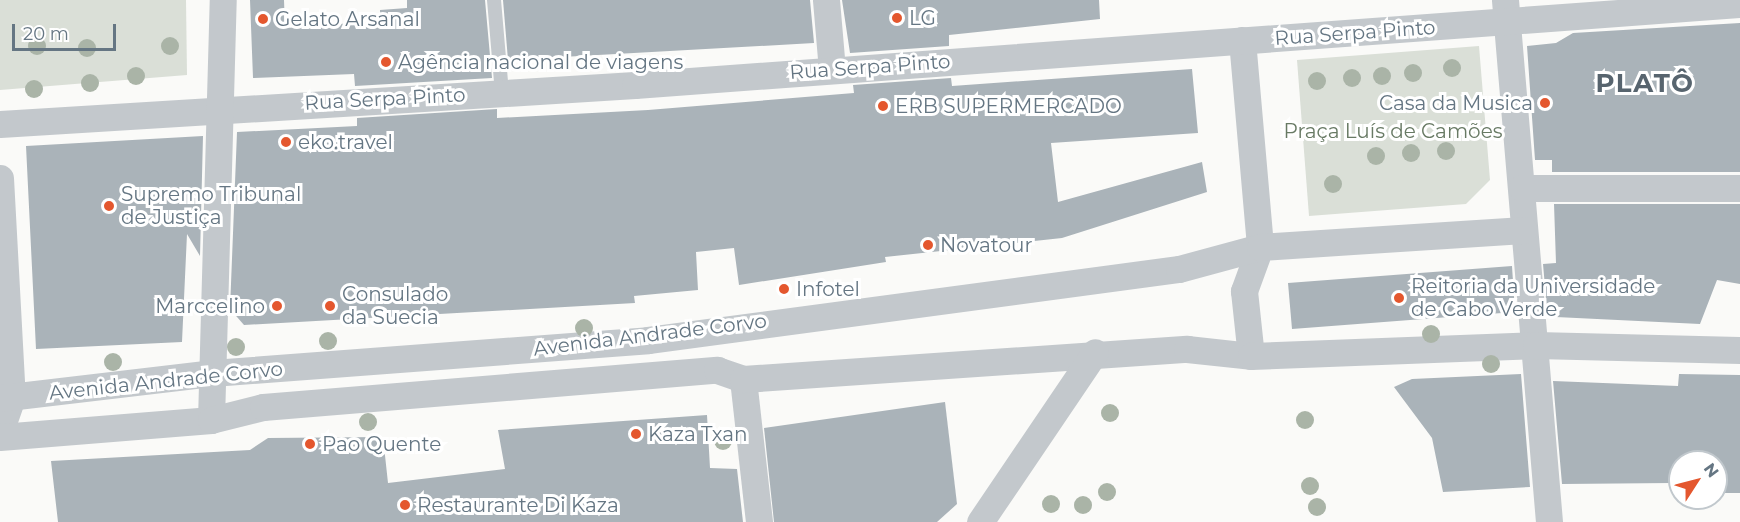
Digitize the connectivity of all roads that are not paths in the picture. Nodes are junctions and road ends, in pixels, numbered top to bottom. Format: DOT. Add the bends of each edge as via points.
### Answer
graph roads {
  1 [pos="223,0"];
  2 [pos="494,0"];
  3 [pos="826,0"];
  4 [pos="1740,4"];
  5 [pos="1505,11"];
  6 [pos="1242,40"];
  7 [pos="832,70"];
  8 [pos="501,93"];
  9 [pos="221,107"];
  10 [pos="0,123"];
  11 [pos="0,178"];
  12 [pos="1522,188"];
  13 [pos="1740,188"];
  14 [pos="1524,230"];
  15 [pos="1260,247"];
  16 [pos="1536,345"];
  17 [pos="1740,350"];
  18 [pos="1095,352"];
  19 [pos="1251,356"];
  20 [pos="212,373"];
  21 [pos="743,380"];
  22 [pos="6,398"];
  23 [pos="211,420"];
  24 [pos="0,431"];
  25 [pos="0,437"];
  26 [pos="759,522"];
  27 [pos="980,522"];
  28 [pos="1549,522"];
  1 -- 9 [label="street"];
  2 -- 8 [label="lane"];
  3 -- 7 [label="street"];
  4 -- 5 [label="street, Rua Serpa Pinto"];
  5 -- 6 [label="street, Rua Serpa Pinto"];
  5 -- 12 [label="street"];
  6 -- 7 [label="street, Rua Serpa Pinto"];
  6 -- 15 [label="street"];
  7 -- 8 [label="street, Rua Serpa Pinto"];
  8 -- 9 [label="street, Rua Serpa Pinto"];
  9 -- 10 [label="street, Rua Serpa Pinto"];
  9 -- 20 [label="street"];
  11 -- 22 [label="street"];
  12 -- 13 [label="street"];
  12 -- 14 [label="street"];
  14 -- 15 [label="street, Avenida Andrade Corvo"];
  14 -- 16 [label="street"];
  15 -- 19 [label="street" via="1244,291"];
  15 -- 20 [label="street, Avenida Andrade Corvo" via="1179,269 648,340"];
  16 -- 17 [label="street, Avenida Andrade Corvo"];
  16 -- 19 [label="street, Avenida Andrade Corvo"];
  16 -- 28 [label="street"];
  18 -- 19 [label="street, Avenida Andrade Corvo" via="1187,349"];
  18 -- 21 [label="street, Avenida Andrade Corvo"];
  18 -- 27 [label="street"];
  20 -- 22 [label="street, Avenida Andrade Corvo"];
  20 -- 23 [label="street"];
  21 -- 23 [label="street, Avenida Andrade Corvo" via="717,370 263,407"];
  21 -- 26 [label="street"];
  22 -- 24 [label="street"];
  23 -- 25 [label="street, Avenida Andrade Corvo"];
}
